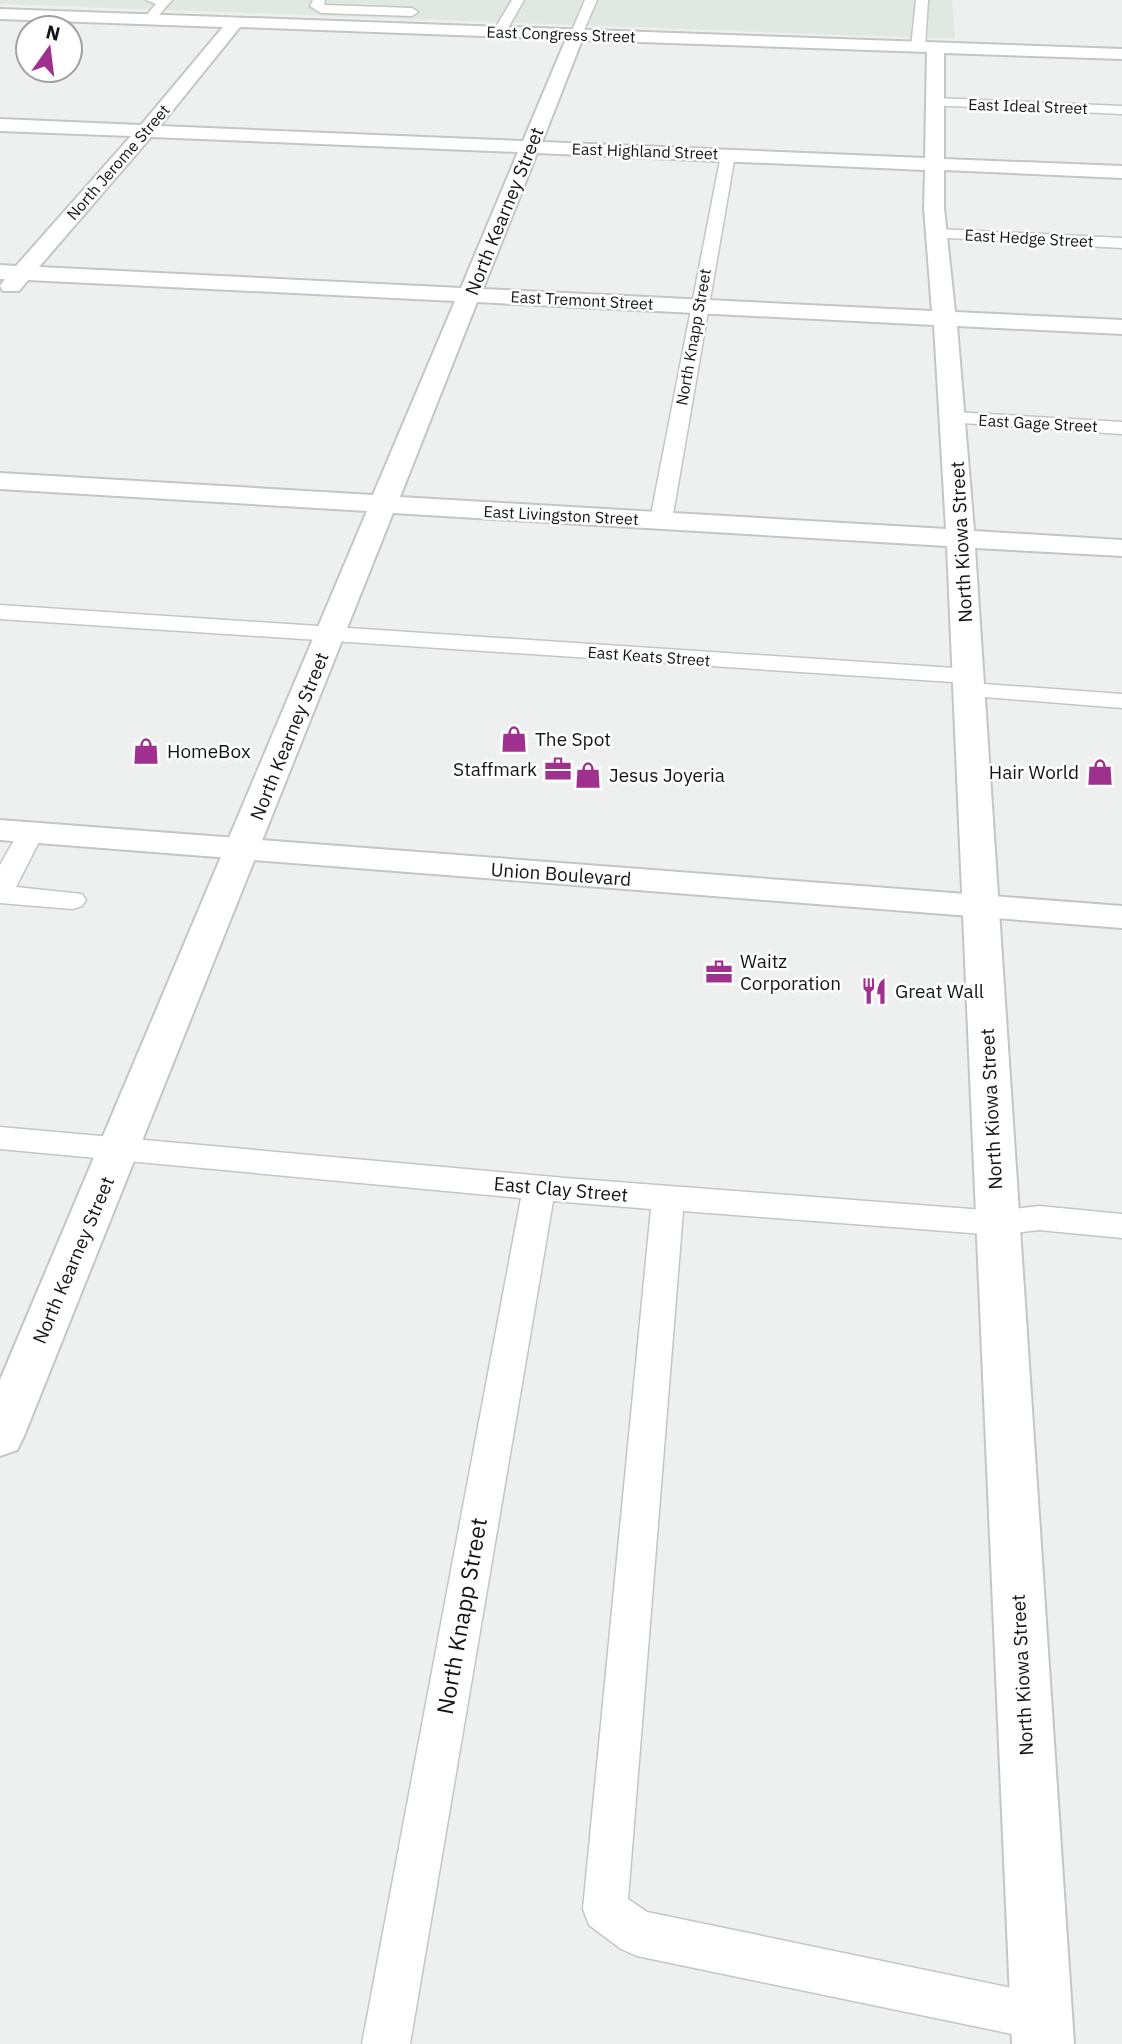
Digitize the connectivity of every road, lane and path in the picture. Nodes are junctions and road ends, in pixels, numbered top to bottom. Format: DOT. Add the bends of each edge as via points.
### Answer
graph roads {
  1 [pos="152,0"];
  2 [pos="166,0"];
  3 [pos="319,0"];
  4 [pos="518,0"];
  5 [pos="591,0"];
  6 [pos="922,0"];
  7 [pos="416,6"];
  8 [pos="3,15"];
  9 [pos="148,20"];
  10 [pos="234,24"];
  11 [pos="401,29"];
  12 [pos="499,32"];
  13 [pos="576,35"];
  14 [pos="927,47"];
  15 [pos="1122,54"];
  16 [pos="935,102"];
  17 [pos="1122,110"];
  18 [pos="0,125"];
  19 [pos="146,131"];
  20 [pos="530,146"];
  21 [pos="728,155"];
  22 [pos="935,164"];
  23 [pos="1122,172"];
  24 [pos="937,234"];
  25 [pos="1122,243"];
  26 [pos="11,272"];
  27 [pos="470,295"];
  28 [pos="0,298"];
  29 [pos="698,306"];
  30 [pos="944,317"];
  31 [pos="1122,327"];
  32 [pos="954,418"];
  33 [pos="1122,428"];
  34 [pos="0,481"];
  35 [pos="384,504"];
  36 [pos="661,520"];
  37 [pos="960,538"];
  38 [pos="1122,548"];
  39 [pos="0,612"];
  40 [pos="330,636"];
  41 [pos="969,683"];
  42 [pos="1122,701"];
  43 [pos="16,831"];
  44 [pos="243,849"];
  45 [pos="0,892"];
  46 [pos="72,900"];
  47 [pos="980,906"];
  48 [pos="1122,917"];
  49 [pos="0,1138"];
  50 [pos="119,1149"];
  51 [pos="539,1188"];
  52 [pos="667,1198"];
  53 [pos="997,1223"];
  54 [pos="1122,1226"];
  55 [pos="0,1436"];
  56 [pos="1042,2030"];
  57 [pos="386,2044"];
  1 -- 2 [label="lane"];
  2 -- 9 [label="lane"];
  3 -- 7 [label="lane" via="316,6 321,9"];
  4 -- 12 [label="lane"];
  5 -- 13 [label="lane"];
  6 -- 14 [label="lane"];
  7 -- 11 [label="lane"];
  8 -- 9 [label="street, East Congress Street"];
  9 -- 10 [label="street, East Congress Street"];
  10 -- 11 [label="street, East Congress Street"];
  10 -- 19 [label="street, North Jerome Street"];
  11 -- 12 [label="street, East Congress Street"];
  12 -- 13 [label="street, East Congress Street"];
  13 -- 14 [label="street, East Congress Street"];
  13 -- 20 [label="street, North Kearney Street"];
  14 -- 15 [label="street, East Congress Street"];
  14 -- 16 [label="street, North Kiowa Street"];
  16 -- 17 [label="lane, East Ideal Street"];
  16 -- 22 [label="street, North Kiowa Street"];
  18 -- 19 [label="street, East Highland Street"];
  19 -- 20 [label="street, East Highland Street"];
  19 -- 26 [label="street, North Jerome Street"];
  20 -- 21 [label="street, East Highland Street"];
  20 -- 27 [label="street, North Kearney Street"];
  21 -- 22 [label="street, East Highland Street"];
  21 -- 29 [label="lane, North Knapp Street"];
  22 -- 23 [label="street, East Highland Street"];
  22 -- 24 [label="street, North Kiowa Street"];
  24 -- 25 [label="lane, East Hedge Street"];
  24 -- 30 [label="street, North Kiowa Street"];
  26 -- 27 [label="street, East Tremont Street"];
  26 -- 28 [label="street, North Jerome Street"];
  27 -- 29 [label="street, East Tremont Street"];
  27 -- 35 [label="street, North Kearney Street"];
  29 -- 30 [label="street, East Tremont Street"];
  29 -- 36 [label="lane, North Knapp Street"];
  30 -- 31 [label="street, East Tremont Street"];
  30 -- 32 [label="street, North Kiowa Street"];
  32 -- 33 [label="lane, East Gage Street"];
  32 -- 37 [label="street, North Kiowa Street"];
  34 -- 35 [label="street, East Livingston Street"];
  35 -- 36 [label="street, East Livingston Street"];
  35 -- 40 [label="street, North Kearney Street"];
  36 -- 37 [label="street, East Livingston Street"];
  37 -- 38 [label="street, East Livingston Street"];
  37 -- 41 [label="street, North Kiowa Street"];
  39 -- 40 [label="lane, East Keats Street"];
  40 -- 41 [label="lane, East Keats Street"];
  40 -- 44 [label="street, North Kearney Street"];
  41 -- 42 [label="lane, East Keats Street"];
  41 -- 47 [label="street, North Kiowa Street"];
  43 -- 44 [label="street, Union Boulevard"];
  43 -- 45 [label="lane"];
  44 -- 47 [label="street, Union Boulevard"];
  44 -- 50 [label="street, North Kearney Street"];
  45 -- 46 [label="lane"];
  47 -- 48 [label="street, Union Boulevard"];
  47 -- 53 [label="street, North Kiowa Street"];
  49 -- 50 [label="lane, East Clay Street"];
  50 -- 51 [label="lane, East Clay Street"];
  50 -- 55 [label="street, North Kearney Street"];
  51 -- 52 [label="lane, East Clay Street"];
  51 -- 57 [label="lane, North Knapp Street"];
  52 -- 53 [label="lane, East Clay Street"];
  52 -- 56 [label="lane" via="605,1909 637,1933"];
  53 -- 54 [label="lane, East Clay Street" via="1038,1218"];
  53 -- 56 [label="street, North Kiowa Street"];
}
